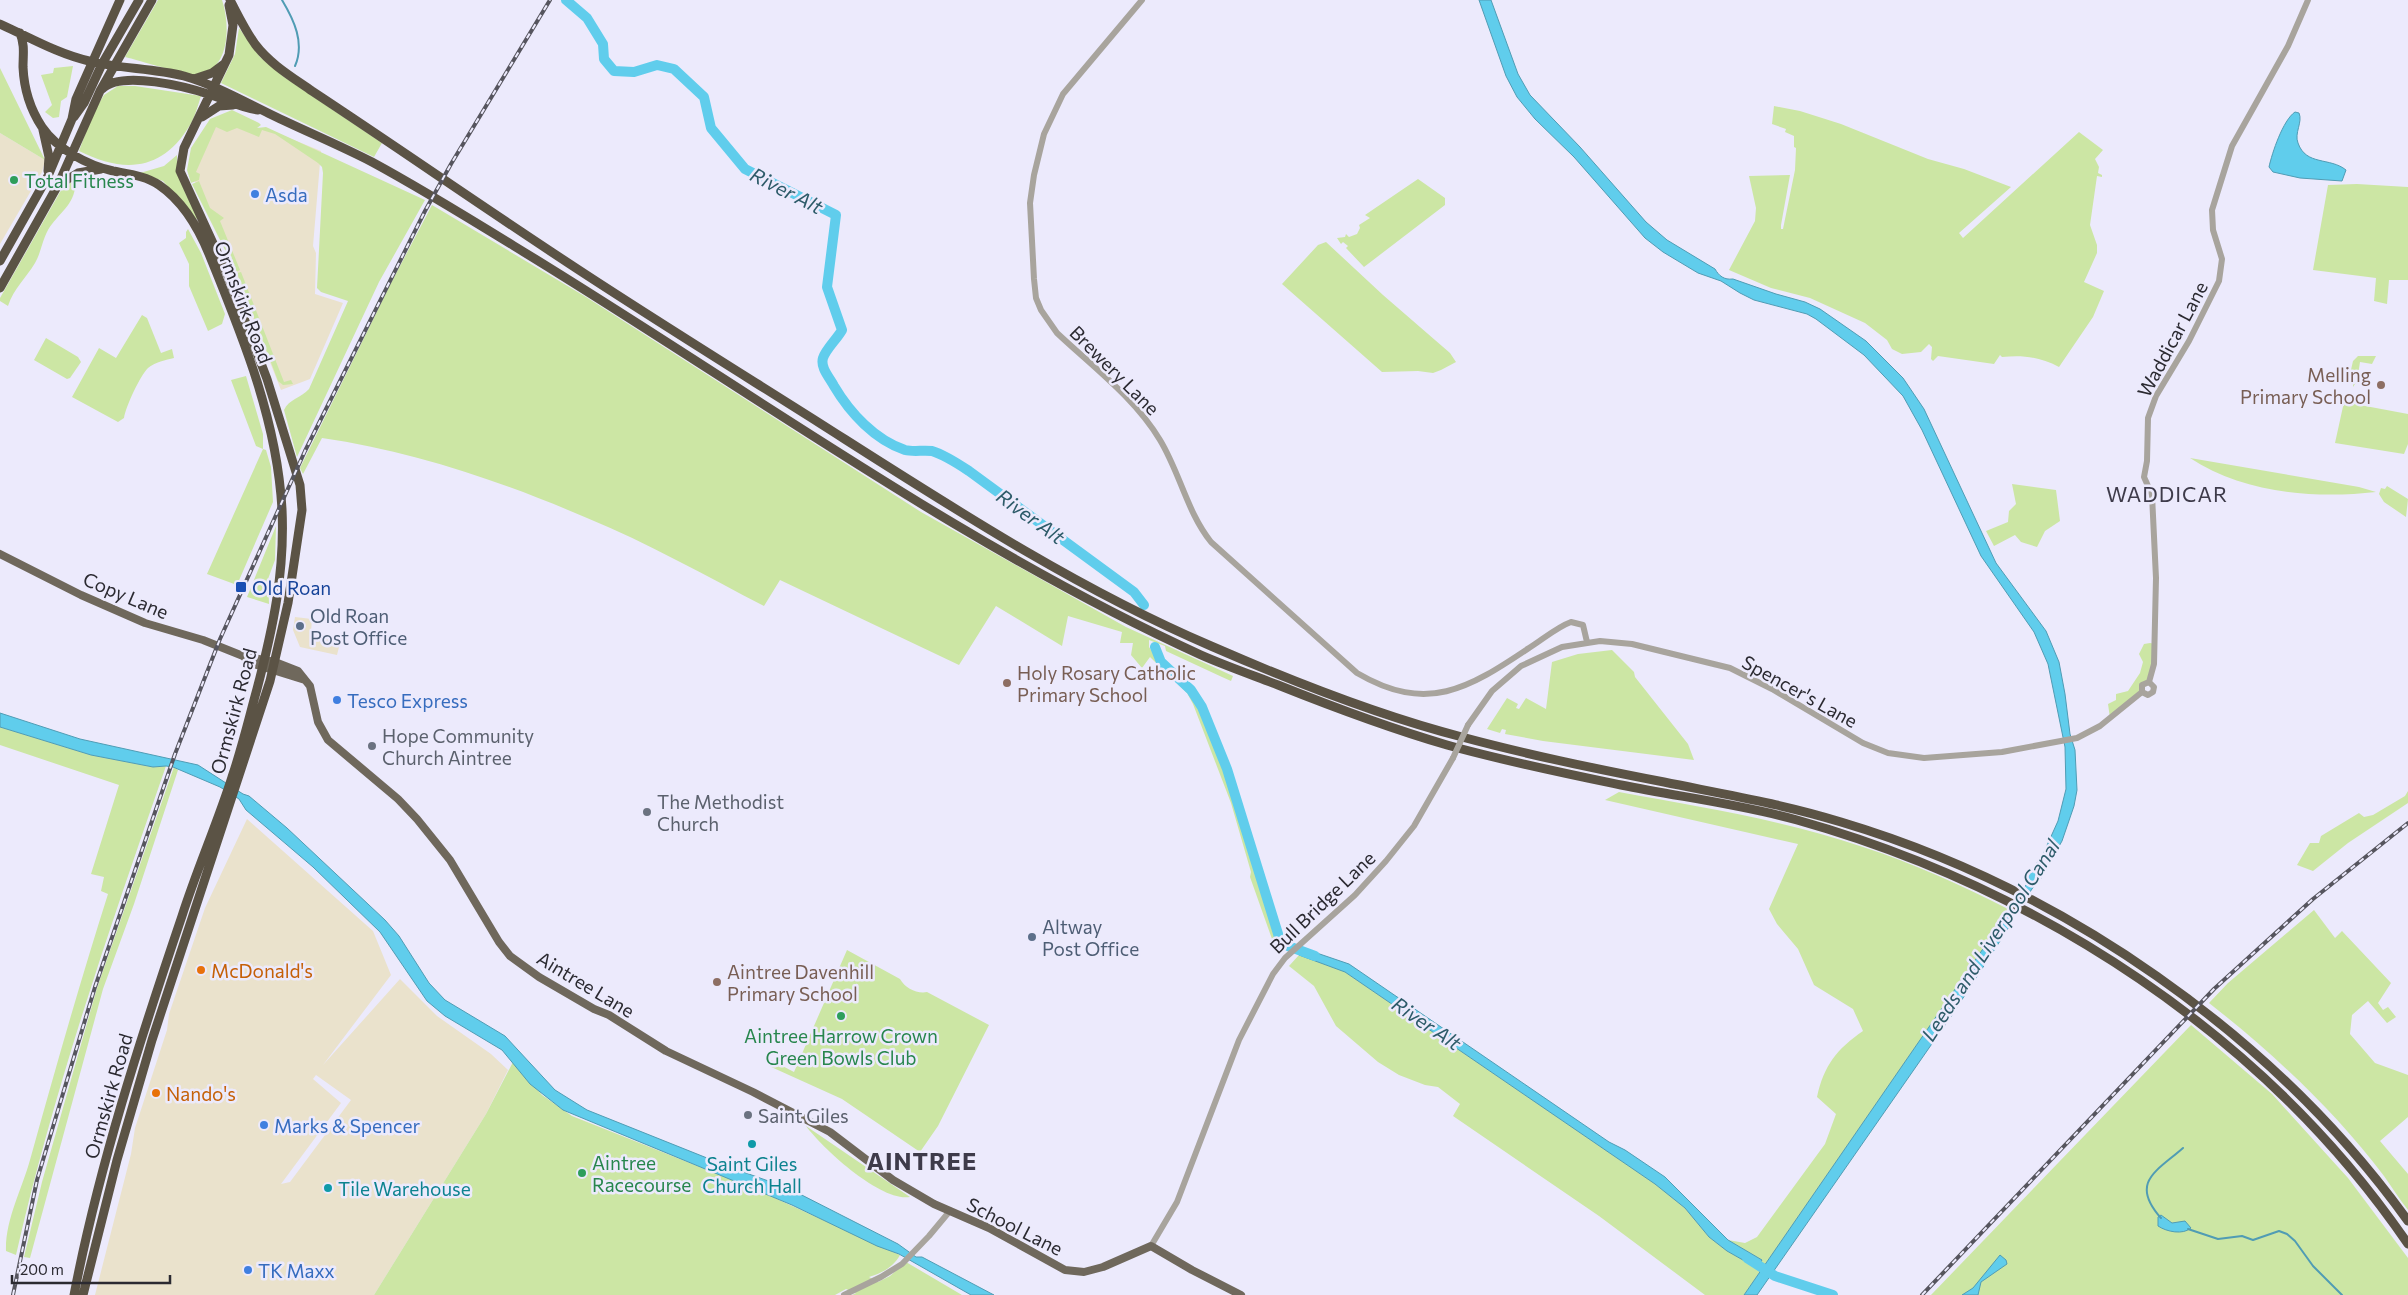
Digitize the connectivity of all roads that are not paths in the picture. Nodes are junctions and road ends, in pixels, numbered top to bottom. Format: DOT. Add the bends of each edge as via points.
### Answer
graph roads {
  1 [pos="120,0"];
  2 [pos="138,0"];
  3 [pos="152,0"];
  4 [pos="228,0"];
  5 [pos="1142,0"];
  6 [pos="2308,0"];
  7 [pos="0,24"];
  8 [pos="20,33"];
  9 [pos="105,33"];
  10 [pos="110,50"];
  11 [pos="92,62"];
  12 [pos="117,62"];
  13 [pos="102,64"];
  14 [pos="225,64"];
  15 [pos="194,79"];
  16 [pos="100,91"];
  17 [pos="213,91"];
  18 [pos="236,105"];
  19 [pos="263,111"];
  20 [pos="72,119"];
  21 [pos="198,122"];
  22 [pos="42,126"];
  23 [pos="61,146"];
  24 [pos="72,153"];
  25 [pos="107,169"];
  26 [pos="48,176"];
  27 [pos="58,185"];
  28 [pos="0,261"];
  29 [pos="0,288"];
  30 [pos="0,554"];
  31 [pos="1587,642"];
  32 [pos="269,665"];
  33 [pos="286,674"];
  34 [pos="305,680"];
  35 [pos="270,681"];
  36 [pos="2149,682"];
  37 [pos="2142,692"];
  38 [pos="236,778"];
  39 [pos="227,803"];
  40 [pos="180,921"];
  41 [pos="191,922"];
  42 [pos="949,1212"];
  43 [pos="2408,1221"];
  44 [pos="2408,1244"];
  45 [pos="1151,1246"];
  46 [pos="74,1295"];
  47 [pos="83,1295"];
  48 [pos="844,1295"];
  49 [pos="1241,1295"];
  1 -- 9 [label="highway"];
  2 -- 10 [label="highway"];
  3 -- 12 [label="highway"];
  4 -- 14 [label="highway, Ormskirk Road" via="232,35"];
  4 -- 43 [label="highway" via="259,48 312,91 608,289 917,485 1105,596 1209,646 1358,704 1439,730 1616,773 1789,807 1848,824 1905,844 2038,903 2117,949 2191,1001 2239,1042 2337,1136 2381,1184"];
  5 -- 31 [label="street, Brewery Lane" via="1063,94 1044,134 1030,203 1036,298 1057,333 1127,398 1154,430 1179,475 1194,518 1211,542 1357,673 1400,693 1436,693 1470,684 1572,622 1583,625"];
  6 -- 36 [label="street, Waddicar Lane" via="2288,46 2232,146 2212,210 2222,259 2219,281 2189,341 2156,396 2148,418 2144,476 2152,495 2156,578 2154,664"];
  7 -- 8 [label="highway"];
  8 -- 11 [label="highway"];
  8 -- 22 [label="highway" via="24,45 26,92"];
  9 -- 10 [label="highway"];
  9 -- 11 [label="highway"];
  10 -- 12 [label="highway"];
  10 -- 13 [label="highway"];
  11 -- 13 [label="highway"];
  11 -- 20 [label="highway" via="76,99"];
  12 -- 13 [label="highway"];
  12 -- 15 [label="highway"];
  12 -- 16 [label="highway"];
  13 -- 20 [label="highway" via="84,103"];
  14 -- 15 [label="highway"];
  14 -- 17 [label="highway, Ormskirk Road"];
  15 -- 17 [label="highway"];
  16 -- 17 [label="highway" via="116,82 134,81"];
  16 -- 24 [label="highway"];
  17 -- 18 [label="highway"];
  17 -- 19 [label="highway"];
  17 -- 21 [label="highway, Ormskirk Road"];
  18 -- 19 [label="highway"];
  18 -- 21 [label="highway" via="211,110"];
  19 -- 44 [label="highway" via="366,159 428,193 918,501 1102,608 1208,658 1355,716 1450,746 1622,785 1791,818 1957,876 2032,914 2112,960 2184,1011 2231,1050 2323,1138 2378,1199"];
  20 -- 23 [label="highway"];
  21 -- 32 [label="highway, Ormskirk Road" via="180,159 181,176 228,276 267,380 302,494 298,543"];
  22 -- 23 [label="highway"];
  22 -- 26 [label="highway"];
  23 -- 24 [label="highway"];
  23 -- 26 [label="highway"];
  24 -- 25 [label="highway"];
  24 -- 27 [label="highway"];
  25 -- 27 [label="highway" via="78,173"];
  25 -- 32 [label="highway, Ormskirk Road" via="159,185 197,229 249,356 266,410 277,462 282,532"];
  26 -- 28 [label="highway"];
  27 -- 29 [label="highway"];
  30 -- 32 [label="main road, Copy Lane" via="120,613 243,656 251,663"];
  31 -- 37 [label="street, Spencer's Lane" via="1632,644 1730,668 1764,684 1863,743 1888,753 1924,758 1978,755 2077,738 2100,726"];
  31 -- 45 [label="street, Bull Bridge Lane, bridge" via="1549,651 1521,666 1492,691 1468,725 1414,826 1355,895 1272,974 1239,1040 1181,1193"];
  32 -- 33 [label="main road"];
  32 -- 34 [label="main road" via="298,671"];
  32 -- 35 [label="highway, Ormskirk Road"];
  32 -- 38 [label="highway, Ormskirk Road" via="245,732"];
  33 -- 34 [label="main road"];
  33 -- 35 [label="main road"];
  34 -- 42 [label="main road, Aintree Lane" via="310,686 317,718 326,737 417,819 450,860 493,934 518,962 666,1051 830,1132 893,1180"];
  35 -- 38 [label="highway, Ormskirk Road"];
  36 -- 37 [label="street" via="2142,685"];
  36 -- 37 [label="street" via="2154,687 2153,692 2148,695"];
  38 -- 39 [label="highway, Ormskirk Road"];
  39 -- 40 [label="highway, Ormskirk Road"];
  39 -- 41 [label="highway, Ormskirk Road"];
  40 -- 41 [label="highway"];
  40 -- 46 [label="highway, Ormskirk Road" via="124,1095"];
  41 -- 47 [label="highway, Ormskirk Road" via="137,1090"];
  42 -- 45 [label="main road, School Lane" via="989,1228 1064,1270 1084,1272 1103,1267"];
  42 -- 48 [label="street" via="904,1261 881,1277"];
  45 -- 49 [label="main road"];
}
